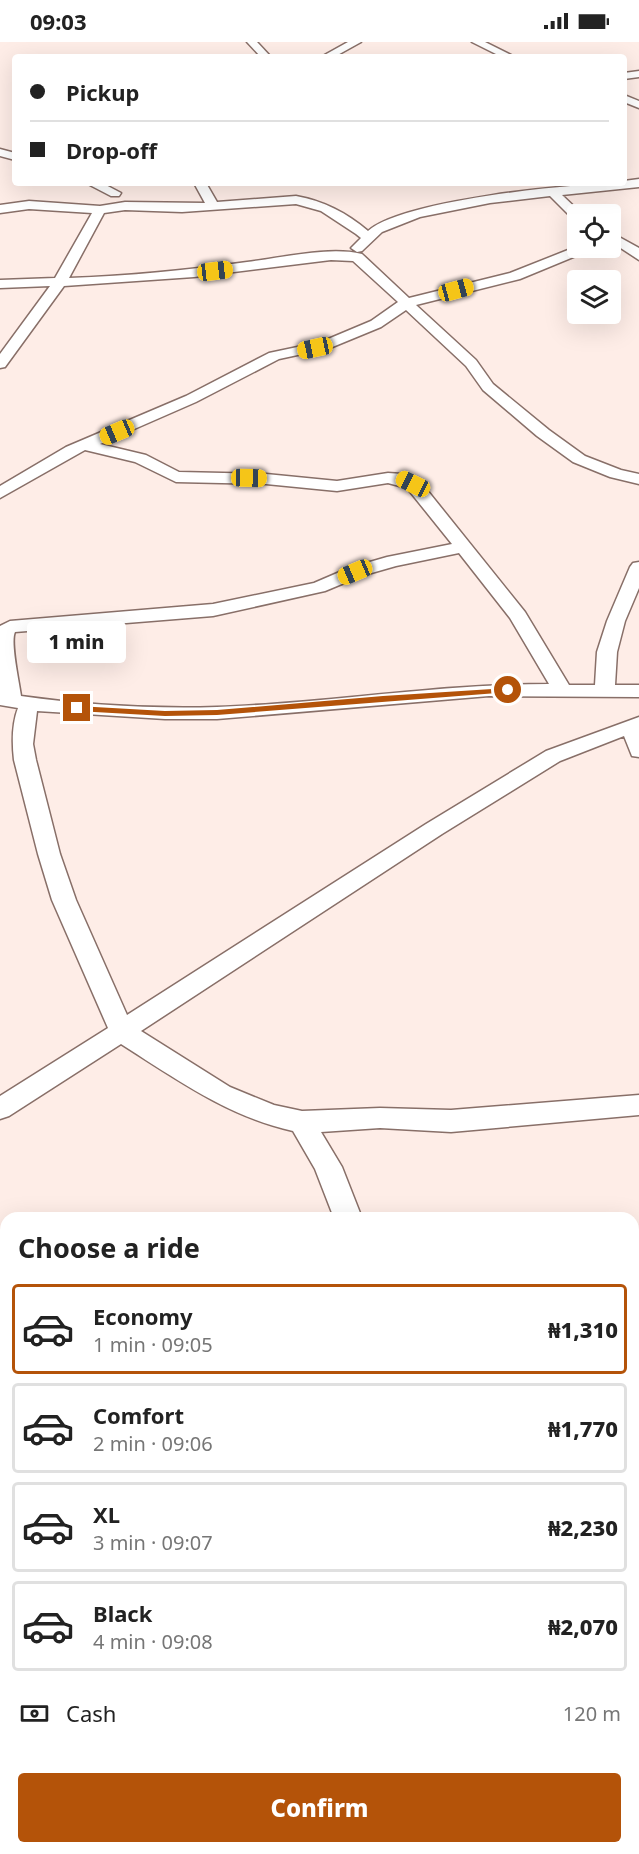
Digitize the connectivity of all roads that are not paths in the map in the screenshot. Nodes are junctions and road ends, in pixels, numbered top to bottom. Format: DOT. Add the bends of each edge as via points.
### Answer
graph roads {
  1 [pos="252,42"];
  2 [pos="356,42"];
  3 [pos="477,42"];
  4 [pos="263,54"];
  5 [pos="344,54"];
  6 [pos="503,54"];
  7 [pos="202,186"];
  8 [pos="601,186"];
  9 [pos="116,188"];
  10 [pos="551,190"];
  11 [pos="213,206"];
  12 [pos="567,206"];
  13 [pos="115,207"];
  14 [pos="0,208"];
  15 [pos="100,210"];
  16 [pos="639,235"];
  17 [pos="369,237"];
  18 [pos="621,237"];
  19 [pos="621,244"];
  20 [pos="350,255"];
  21 [pos="567,255"];
  22 [pos="639,256"];
  23 [pos="60,282"];
  24 [pos="0,284"];
  25 [pos="406,303"];
  26 [pos="0,364"];
  27 [pos="84,446"];
  28 [pos="639,479"];
  29 [pos="0,493"];
  30 [pos="464,547"];
  31 [pos="639,567"];
  32 [pos="562,690"];
  33 [pos="605,691"];
  34 [pos="639,692"];
  35 [pos="13,701"];
  36 [pos="635,725"];
  37 [pos="639,751"];
  38 [pos="122,1032"];
  39 [pos="639,1105"];
  40 [pos="0,1109"];
  41 [pos="302,1122"];
  42 [pos="346,1212"];
  1 -- 4 [label="street"];
  2 -- 5 [label="street"];
  3 -- 6 [label="street"];
  7 -- 11 [label="street"];
  8 -- 10 [label="street"];
  9 -- 13 [label="street"];
  10 -- 12 [label="street"];
  10 -- 17 [label="street" via="417,214 378,229"];
  11 -- 13 [label="street"];
  11 -- 17 [label="street" via="309,202 351,222"];
  13 -- 15 [label="street"];
  14 -- 15 [label="street" via="57,205"];
  15 -- 23 [label="street"];
  16 -- 18 [label="street"];
  17 -- 20 [label="street"];
  19 -- 22 [label="street"];
  20 -- 23 [label="street" via="194,273"];
  20 -- 25 [label="street" via="385,281"];
  21 -- 25 [label="street" via="515,276"];
  23 -- 24 [label="street"];
  23 -- 26 [label="street"];
  25 -- 27 [label="street" via="376,324 325,345 274,356 191,399"];
  25 -- 28 [label="street" via="471,363 488,387 543,433 579,459"];
  27 -- 29 [label="street"];
  27 -- 30 [label="street" via="140,458 176,477 266,479 337,486 402,479 417,489"];
  30 -- 32 [label="street" via="524,625"];
  30 -- 35 [label="street" via="393,561 319,587 213,610 10,627 4,633 2,645"];
  31 -- 33 [label="street" via="607,652"];
  32 -- 33 [label="street"];
  32 -- 35 [label="street" via="489,690 217,713 165,713"];
  33 -- 34 [label="street"];
  35 -- 38 [label="street" via="25,716 25,760 64,900"];
  36 -- 37 [label="street"];
  36 -- 38 [label="street" via="554,756 434,829"];
  38 -- 40 [label="street"];
  38 -- 41 [label="street" via="221,1094 269,1115"];
  39 -- 41 [label="street" via="451,1121 380,1118"];
  41 -- 42 [label="street" via="328,1167"];
}
